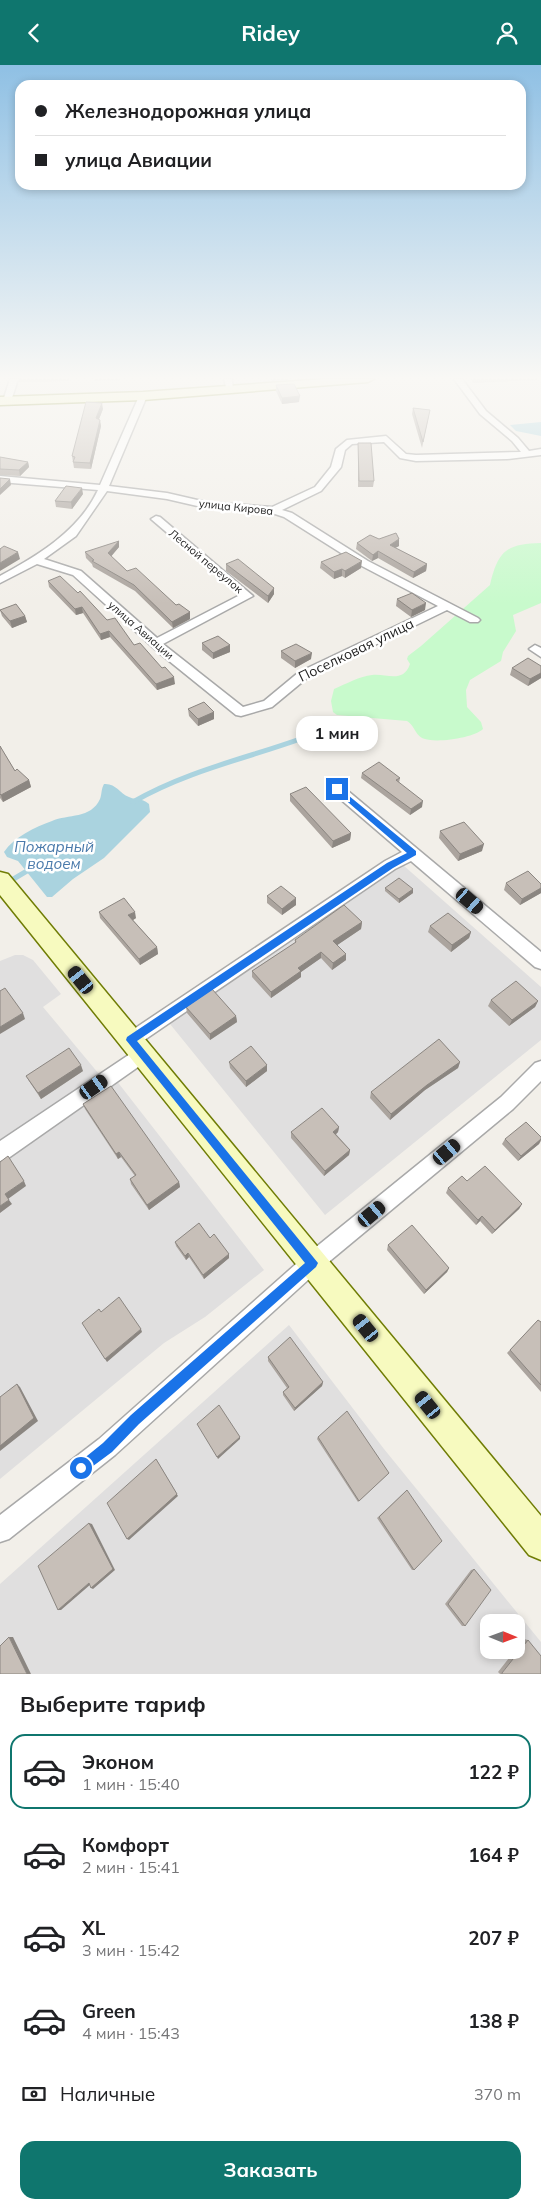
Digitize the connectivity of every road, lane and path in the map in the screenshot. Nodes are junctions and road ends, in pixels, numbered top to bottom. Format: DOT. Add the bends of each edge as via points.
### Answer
graph roads {
  1 [pos="118,454"];
  2 [pos="340,454"];
  3 [pos="402,454"];
  4 [pos="527,454"];
  5 [pos="0,479"];
  6 [pos="103,488"];
  7 [pos="273,510"];
  8 [pos="156,519"];
  9 [pos="35,560"];
  10 [pos="0,580"];
  11 [pos="447,606"];
  12 [pos="474,620"];
  13 [pos="156,643"];
  14 [pos="241,712"];
  15 [pos="337,789"];
  16 [pos="413,853"];
  17 [pos="0,881"];
  18 [pos="541,962"];
  19 [pos="136,1047"];
  20 [pos="541,1069"];
  21 [pos="0,1152"];
  22 [pos="312,1263"];
  23 [pos="0,1530"];
  24 [pos="541,1543"];
  1 -- 6 [label="street"];
  2 -- 7 [label="street" via="336,467 318,489"];
  3 -- 4 [label="street" via="409,457"];
  5 -- 6 [label="street, улица Кирова"];
  6 -- 7 [label="street, улица Кирова" via="167,496 206,505"];
  6 -- 9 [label="street" via="72,534"];
  7 -- 11 [label="street, улица Кирова" via="288,515 364,563"];
  8 -- 13 [label="street, Лесной переулок" via="247,596"];
  9 -- 10 [label="street"];
  9 -- 13 [label="street, улица Авиации" via="77,573"];
  11 -- 12 [label="street, улица Кирова"];
  11 -- 14 [label="street, Поселковая улица" via="303,675 268,704"];
  13 -- 14 [label="street, улица Авиации"];
  15 -- 16 [label="street"];
  16 -- 18 [label="street"];
  16 -- 19 [label="street" via="390,865"];
  17 -- 19 [label="main road"];
  19 -- 21 [label="street"];
  19 -- 22 [label="main road"];
  20 -- 22 [label="street" via="507,1103"];
  22 -- 23 [label="street" via="107,1447"];
  22 -- 24 [label="main road"];
}
